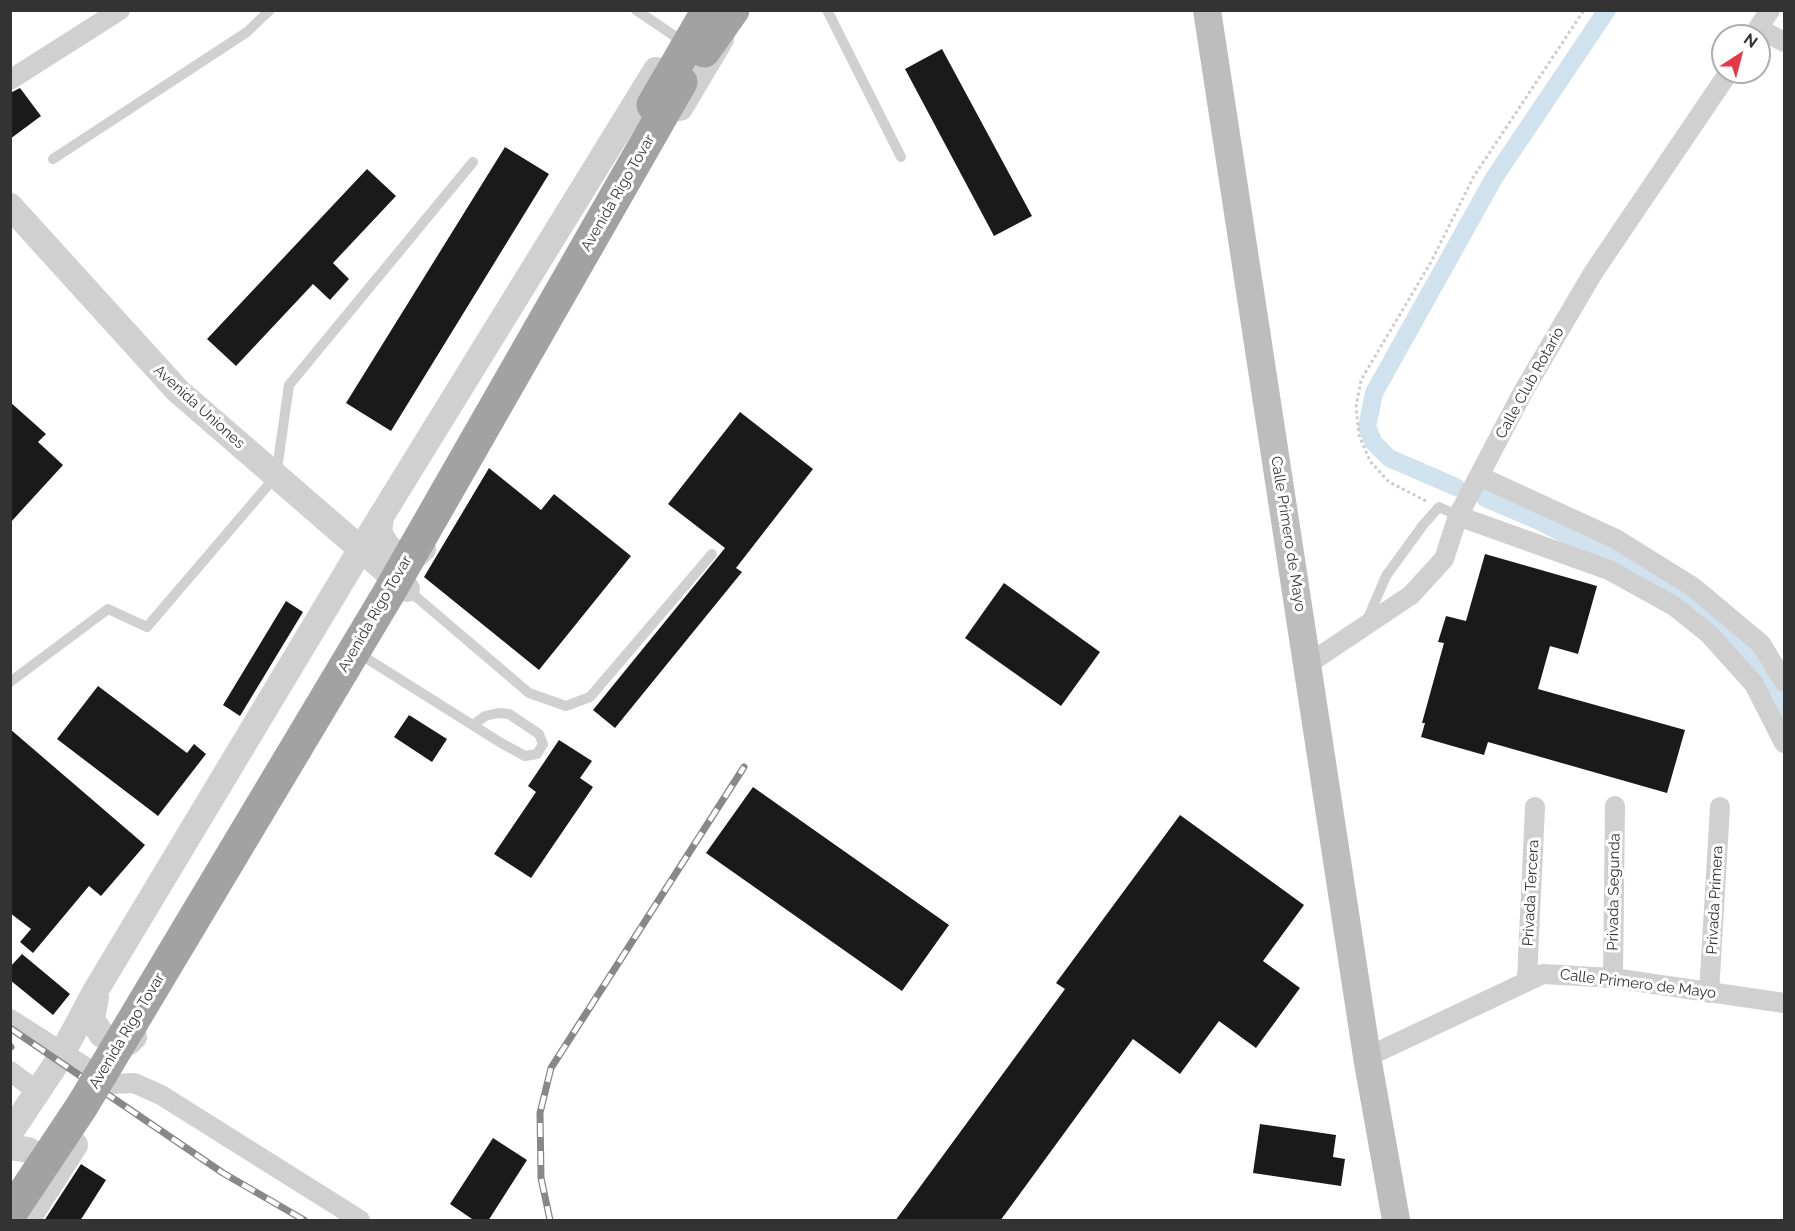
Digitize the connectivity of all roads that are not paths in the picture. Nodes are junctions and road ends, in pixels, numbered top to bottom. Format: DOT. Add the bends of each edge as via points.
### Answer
graph roads {
  1 [pos="120,10"];
  2 [pos="270,10"];
  3 [pos="636,10"];
  4 [pos="696,10"];
  5 [pos="708,10"];
  6 [pos="733,10"];
  7 [pos="739,10"];
  8 [pos="827,10"];
  9 [pos="1207,10"];
  10 [pos="1770,10"];
  11 [pos="1760,24"];
  12 [pos="676,37"];
  13 [pos="10,80"];
  14 [pos="1720,84"];
  15 [pos="900,157"];
  16 [pos="53,159"];
  17 [pos="472,162"];
  18 [pos="10,206"];
  19 [pos="276,476"];
  20 [pos="1479,476"];
  21 [pos="381,516"];
  22 [pos="1458,516"];
  23 [pos="434,539"];
  24 [pos="361,549"];
  25 [pos="712,554"];
  26 [pos="407,589"];
  27 [pos="1365,626"];
  28 [pos="366,658"];
  29 [pos="1308,664"];
  30 [pos="10,682"];
  31 [pos="1785,682"];
  32 [pos="473,725"];
  33 [pos="1785,743"];
  34 [pos="1615,806"];
  35 [pos="1535,807"];
  36 [pos="1720,807"];
  37 [pos="1613,978"];
  38 [pos="1527,980"];
  39 [pos="96,990"];
  40 [pos="1709,993"];
  41 [pos="1785,1003"];
  42 [pos="10,1019"];
  43 [pos="150,1021"];
  44 [pos="62,1054"];
  45 [pos="1367,1058"];
  46 [pos="10,1071"];
  47 [pos="112,1084"];
  48 [pos="38,1092"];
  49 [pos="10,1133"];
  50 [pos="10,1147"];
  51 [pos="10,1176"];
  52 [pos="25,1213"];
  53 [pos="360,1221"];
  54 [pos="1396,1221"];
  1 -- 13 [label="street"];
  2 -- 16 [label="lane" via="247,32"];
  3 -- 12 [label="lane"];
  4 -- 12 [label="street, Avenida Rigo Tovar"];
  5 -- 51 [label="highway, Avenida Rigo Tovar" via="242,799 65,1094"];
  6 -- 52 [label="highway, Avenida Rigo Tovar, bridge" via="681,82 387,596 82,1106"];
  7 -- 23 [label="street, Avenida Rigo Tovar"];
  8 -- 15 [label="lane"];
  9 -- 29 [label="main road, Calle Primero de Mayo"];
  10 -- 11 [label="street"];
  12 -- 21 [label="street, Avenida Rigo Tovar"];
  14 -- 20 [label="street, Calle Club Rotario" via="1593,273"];
  17 -- 19 [label="lane" via="289,385"];
  18 -- 19 [label="street, Avenida Uniones" via="178,391"];
  19 -- 24 [label="street, Avenida Uniones"];
  19 -- 30 [label="lane" via="147,627 108,609"];
  20 -- 22 [label="street, Calle Club Rotario"];
  20 -- 31 [label="street" via="1616,538 1693,587 1761,644"];
  21 -- 23 [label="street" via="379,533 397,554 415,556"];
  21 -- 24 [label="street, Avenida Rigo Tovar"];
  22 -- 27 [label="street, Calle Club Rotario" via="1444,559 1428,579"];
  22 -- 27 [label="lane" via="1439,507 1386,576"];
  22 -- 33 [label="street" via="1609,570 1674,606 1709,634 1754,684"];
  23 -- 26 [label="street, Avenida Rigo Tovar"];
  24 -- 26 [label="street, Avenida Uniones"];
  24 -- 39 [label="street, Avenida Rigo Tovar"];
  25 -- 26 [label="lane" via="590,697 566,706 529,693"];
  26 -- 28 [label="street, Avenida Rigo Tovar"];
  27 -- 29 [label="street, Calle Club Rotario"];
  28 -- 32 [label="lane"];
  28 -- 43 [label="street, Avenida Rigo Tovar"];
  29 -- 45 [label="main road, Calle Primero de Mayo"];
  32 -- 32 [label="lane" via="525,756 537,754 543,744 539,734 509,714 492,714"];
  34 -- 37 [label="street, Privada Segunda"];
  35 -- 38 [label="street, Privada Tercera"];
  36 -- 40 [label="street, Privada Primera"];
  37 -- 38 [label="street, Calle Primero de Mayo" via="1559,973"];
  37 -- 40 [label="street, Calle Primero de Mayo"];
  38 -- 45 [label="street, Calle Primero de Mayo"];
  39 -- 43 [label="street" via="92,1020 110,1040 129,1042"];
  39 -- 44 [label="street, Avenida Rigo Tovar"];
  40 -- 41 [label="street, Calle Primero de Mayo"];
  42 -- 44 [label="street"];
  43 -- 47 [label="street, Avenida Rigo Tovar"];
  44 -- 47 [label="street"];
  44 -- 48 [label="street, Avenida Rigo Tovar"];
  45 -- 54 [label="main road, Calle Primero de Mayo"];
  46 -- 48 [label="street"];
  47 -- 52 [label="street, Avenida Rigo Tovar"];
  47 -- 53 [label="street" via="134,1083 161,1095"];
  48 -- 49 [label="street, Avenida Rigo Tovar"];
  50 -- 52 [label="street" via="28,1150 46,1168"];
}
